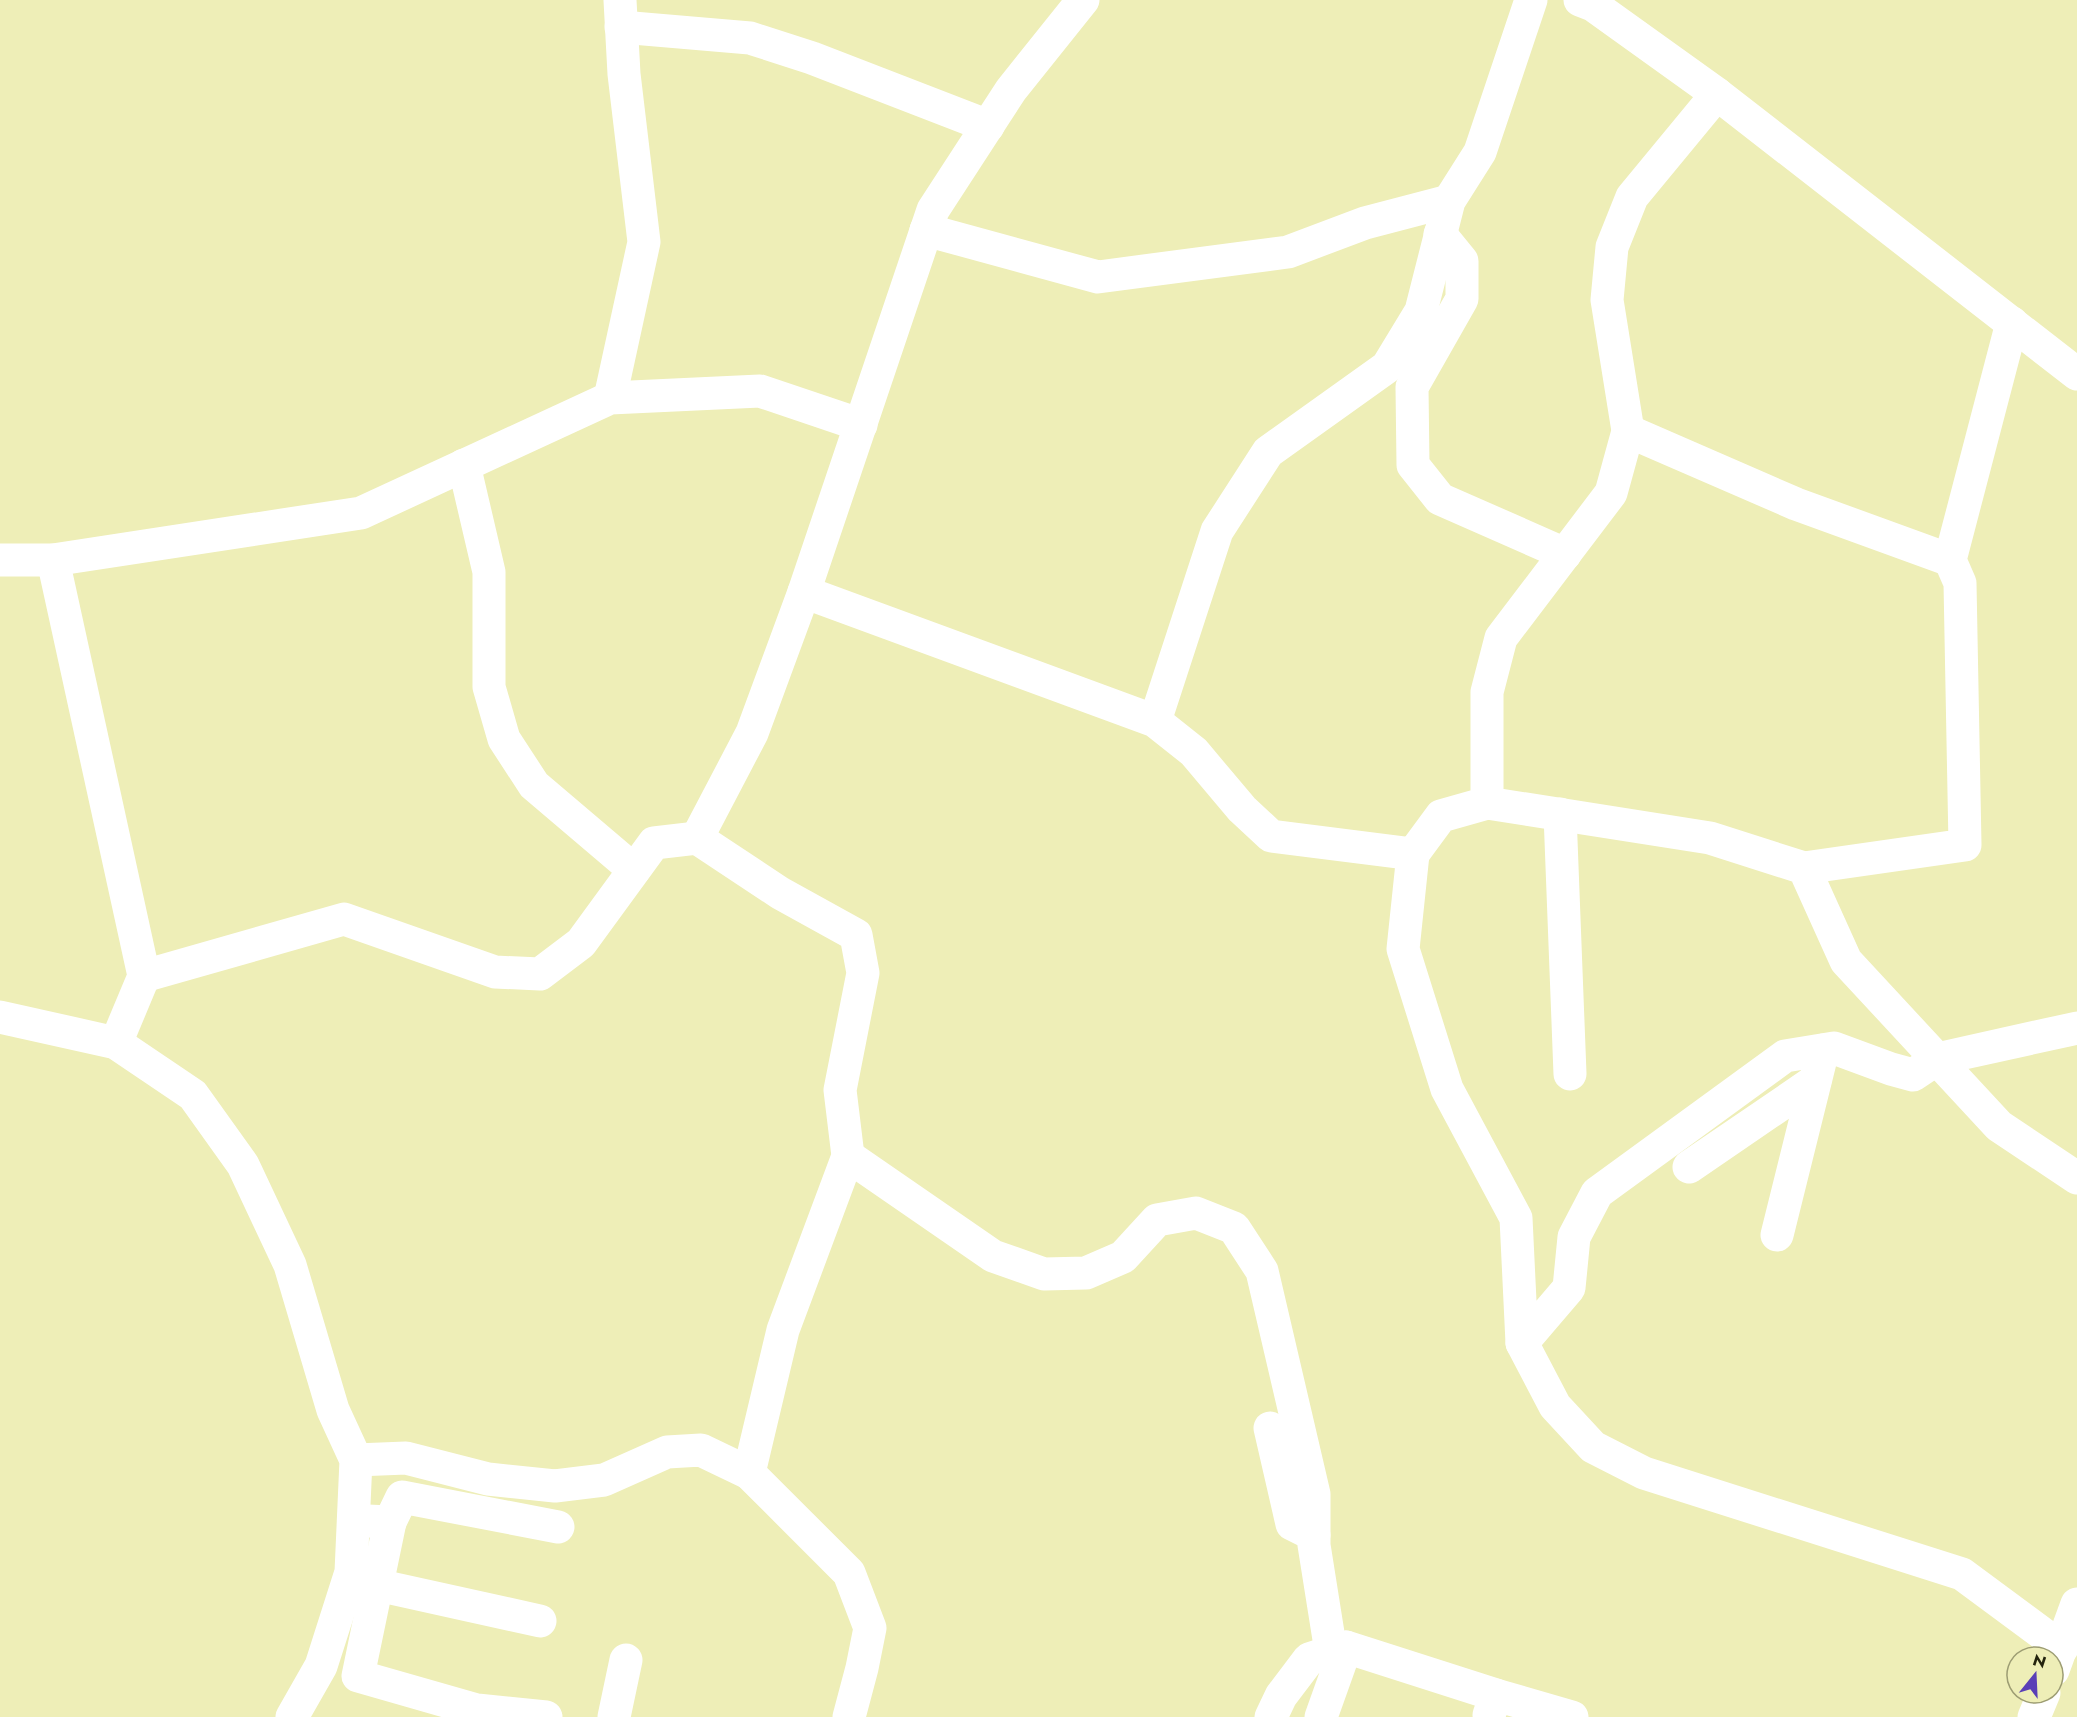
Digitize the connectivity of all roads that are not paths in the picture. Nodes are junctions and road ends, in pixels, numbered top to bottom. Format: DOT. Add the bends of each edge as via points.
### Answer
graph roads {
  1 [pos="1083,0"];
  2 [pos="1531,0"];
  3 [pos="1580,0"];
  4 [pos="620,13"];
  5 [pos="1717,94"];
  6 [pos="988,126"];
  7 [pos="1449,201"];
  8 [pos="926,230"];
  9 [pos="1440,234"];
  10 [pos="2012,323"];
  11 [pos="2077,374"];
  12 [pos="610,398"];
  13 [pos="861,425"];
  14 [pos="1628,430"];
  15 [pos="464,465"];
  16 [pos="1565,554"];
  17 [pos="0,560"];
  18 [pos="53,560"];
  19 [pos="1950,561"];
  20 [pos="804,592"];
  21 [pos="1155,721"];
  22 [pos="1487,803"];
  23 [pos="1560,814"];
  24 [pos="697,837"];
  25 [pos="1413,854"];
  26 [pos="1804,868"];
  27 [pos="634,870"];
  28 [pos="144,976"];
  29 [pos="0,1017"];
  30 [pos="2077,1028"];
  31 [pos="116,1043"];
  32 [pos="1823,1050"];
  33 [pos="1937,1059"];
  34 [pos="1570,1074"];
  35 [pos="1815,1081"];
  36 [pos="848,1156"];
  37 [pos="1689,1167"];
  38 [pos="2077,1178"];
  39 [pos="1777,1235"];
  40 [pos="1522,1343"];
  41 [pos="1270,1428"];
  42 [pos="356,1460"];
  43 [pos="749,1473"];
  44 [pos="353,1520"];
  45 [pos="390,1522"];
  46 [pos="558,1527"];
  47 [pos="1314,1535"];
  48 [pos="377,1585"];
  49 [pos="2077,1604"];
  50 [pos="540,1621"];
  51 [pos="2041,1645"];
  52 [pos="2062,1645"];
  53 [pos="1338,1649"];
  54 [pos="626,1660"];
  55 [pos="1492,1706"];
  56 [pos="292,1717"];
  57 [pos="546,1717"];
  58 [pos="614,1717"];
  59 [pos="849,1717"];
  60 [pos="1271,1717"];
  61 [pos="1321,1717"];
  62 [pos="1572,1717"];
  1 -- 6 [label="street" via="1011,90"];
  2 -- 7 [label="street" via="1480,152"];
  3 -- 5 [label="street" via="1593,4"];
  4 -- 6 [label="street" via="750,38"];
  4 -- 12 [label="street" via="644,242"];
  5 -- 10 [label="street"];
  5 -- 14 [label="street" via="1632,197 1612,247 1607,300"];
  6 -- 8 [label="street" via="933,210"];
  7 -- 8 [label="street" via="1365,223 1288,252 1098,277"];
  7 -- 9 [label="street"];
  8 -- 13 [label="street"];
  9 -- 16 [label="street" via="1462,261 1462,299 1412,387 1413,465 1440,499"];
  9 -- 21 [label="street" via="1421,311 1387,367 1268,452 1217,531"];
  10 -- 11 [label="street"];
  10 -- 19 [label="street"];
  12 -- 13 [label="street" via="760,392"];
  12 -- 15 [label="street"];
  13 -- 20 [label="street"];
  14 -- 16 [label="street" via="1611,493"];
  14 -- 19 [label="street" via="1796,504"];
  15 -- 18 [label="street" via="361,513"];
  15 -- 27 [label="street" via="489,572 489,687 504,739 534,785"];
  16 -- 22 [label="street" via="1501,638 1487,692"];
  17 -- 18 [label="street"];
  18 -- 28 [label="street"];
  19 -- 26 [label="street" via="1960,583 1965,845"];
  20 -- 21 [label="street"];
  20 -- 24 [label="street" via="752,733"];
  21 -- 25 [label="street" via="1194,752 1242,809 1271,836"];
  22 -- 23 [label="street"];
  22 -- 25 [label="street" via="1441,816"];
  23 -- 26 [label="street" via="1710,838"];
  23 -- 34 [label="street"];
  24 -- 27 [label="street" via="654,843"];
  24 -- 36 [label="street" via="780,893 856,935 863,973 840,1090"];
  25 -- 40 [label="street" via="1403,949 1447,1089 1516,1218"];
  26 -- 33 [label="street" via="1846,961"];
  27 -- 28 [label="street" via="581,943 540,974 495,972 344,919"];
  28 -- 31 [label="street"];
  29 -- 31 [label="street"];
  30 -- 33 [label="street"];
  31 -- 42 [label="street" via="193,1095 243,1165 290,1265 333,1410"];
  32 -- 33 [label="street" via="1834,1048 1913,1075"];
  32 -- 35 [label="street"];
  32 -- 40 [label="street" via="1785,1056 1597,1193 1574,1237 1569,1288"];
  33 -- 38 [label="street" via="1999,1126"];
  35 -- 37 [label="street"];
  35 -- 39 [label="street"];
  36 -- 43 [label="street" via="783,1330"];
  36 -- 47 [label="street" via="993,1256 1044,1274 1086,1272 1123,1257 1157,1220 1196,1213 1234,1228 1262,1271 1314,1494"];
  40 -- 51 [label="street" via="1555,1406 1593,1447 1644,1473 1962,1574"];
  41 -- 47 [label="street" via="1292,1524"];
  42 -- 43 [label="street" via="406,1458 488,1479 555,1486 604,1480 667,1452 701,1450"];
  42 -- 44 [label="street"];
  43 -- 59 [label="street" via="849,1573 870,1628"];
  44 -- 45 [label="street"];
  44 -- 56 [label="street" via="348,1582 321,1666"];
  45 -- 46 [label="street" via="402,1497"];
  45 -- 48 [label="street"];
  47 -- 53 [label="street"];
  48 -- 50 [label="street"];
  48 -- 57 [label="street" via="358,1676 477,1710"];
  49 -- 52 [label="street"];
  53 -- 55 [label="street"];
  53 -- 60 [label="street" via="1309,1659 1281,1696"];
  53 -- 61 [label="street"];
  54 -- 58 [label="street"];
  55 -- 62 [label="street"];
}
